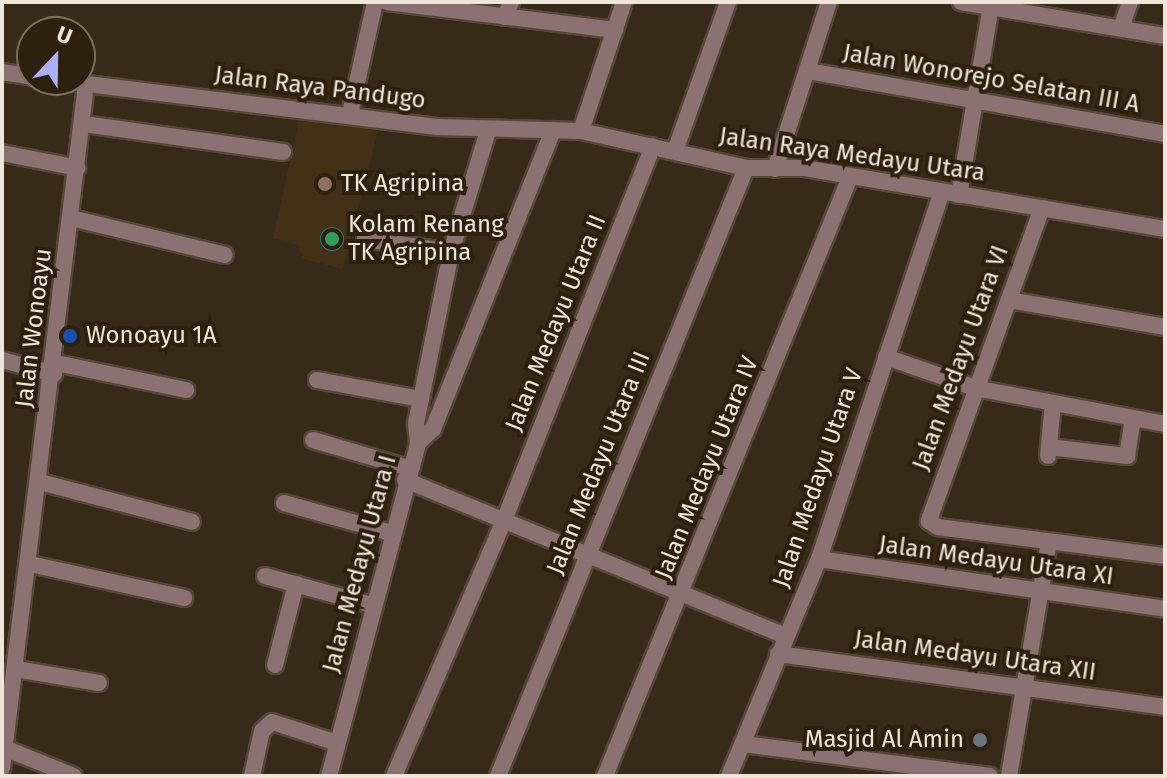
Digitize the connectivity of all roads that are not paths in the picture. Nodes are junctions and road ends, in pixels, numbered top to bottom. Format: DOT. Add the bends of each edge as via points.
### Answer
graph roads {
  1 [pos="375,2"];
  2 [pos="387,2"];
  3 [pos="624,2"];
  4 [pos="728,2"];
  5 [pos="829,2"];
  6 [pos="961,2"];
  7 [pos="1130,2"];
  8 [pos="455,6"];
  9 [pos="991,6"];
  10 [pos="1032,7"];
  11 [pos="508,10"];
  12 [pos="1121,28"];
  13 [pos="615,30"];
  14 [pos="1165,36"];
  15 [pos="808,71"];
  16 [pos="96,86"];
  17 [pos="85,96"];
  18 [pos="975,100"];
  19 [pos="350,114"];
  20 [pos="84,124"];
  21 [pos="553,130"];
  22 [pos="488,131"];
  23 [pos="581,131"];
  24 [pos="1165,134"];
  25 [pos="653,146"];
  26 [pos="675,151"];
  27 [pos="283,152"];
  28 [pos="2,153"];
  29 [pos="78,168"];
  30 [pos="746,168"];
  31 [pos="775,169"];
  32 [pos="850,177"];
  33 [pos="950,193"];
  34 [pos="1042,208"];
  35 [pos="71,218"];
  36 [pos="1165,229"];
  37 [pos="365,239"];
  38 [pos="451,252"];
  39 [pos="225,255"];
  40 [pos="1009,300"];
  41 [pos="1165,327"];
  42 [pos="886,357"];
  43 [pos="2,360"];
  44 [pos="55,368"];
  45 [pos="317,380"];
  46 [pos="975,388"];
  47 [pos="186,390"];
  48 [pos="421,399"];
  49 [pos="1053,403"];
  50 [pos="1133,418"];
  51 [pos="1165,424"];
  52 [pos="313,440"];
  53 [pos="418,443"];
  54 [pos="407,474"];
  55 [pos="40,482"];
  56 [pos="284,503"];
  57 [pos="505,518"];
  58 [pos="192,522"];
  59 [pos="391,533"];
  60 [pos="1049,543"];
  61 [pos="587,554"];
  62 [pos="1165,556"];
  63 [pos="819,559"];
  64 [pos="30,564"];
  65 [pos="265,576"];
  66 [pos="296,584"];
  67 [pos="683,591"];
  68 [pos="1042,594"];
  69 [pos="184,598"];
  70 [pos="372,605"];
  71 [pos="1165,609"];
  72 [pos="786,636"];
  73 [pos="778,654"];
  74 [pos="275,665"];
  75 [pos="11,674"];
  76 [pos="99,683"];
  77 [pos="1024,686"];
  78 [pos="1165,707"];
  79 [pos="337,743"];
  80 [pos="744,744"];
  81 [pos="4,748"];
  82 [pos="2,768"];
  83 [pos="74,776"];
  84 [pos="252,776"];
  85 [pos="329,776"];
  86 [pos="394,776"];
  87 [pos="498,776"];
  88 [pos="605,776"];
  89 [pos="729,776"];
  90 [pos="990,776"];
  91 [pos="1009,776"];
  1 -- 19 [label="street"];
  2 -- 8 [label="street"];
  3 -- 13 [label="street"];
  4 -- 26 [label="street"];
  5 -- 15 [label="street"];
  6 -- 9 [label="street"];
  7 -- 12 [label="street"];
  8 -- 11 [label="street"];
  9 -- 10 [label="street"];
  9 -- 18 [label="street, Jalan Medayu Utara V"];
  10 -- 12 [label="street"];
  11 -- 13 [label="street"];
  12 -- 14 [label="street"];
  13 -- 23 [label="street"];
  15 -- 18 [label="street, Jalan Wonorejo Selatan III A"];
  15 -- 31 [label="street"];
  16 -- 19 [label="street, Jalan Raya Pandugo"];
  17 -- 20 [label="street, Jalan Wonoayu"];
  18 -- 24 [label="street, Jalan Wonorejo Selatan III A"];
  18 -- 33 [label="street, Jalan Medayu Utara V"];
  19 -- 22 [label="street, Jalan Raya Pandugo"];
  20 -- 27 [label="street"];
  20 -- 29 [label="street, Jalan Wonoayu"];
  21 -- 22 [label="street, Jalan Raya Pandugo"];
  21 -- 23 [label="street, Jalan Raya Pandugo"];
  21 -- 53 [label="street" via="433,429"];
  22 -- 38 [label="street, Jalan Medayu Utara I"];
  23 -- 25 [label="street, Jalan Raya Medayu Utara"];
  25 -- 26 [label="street, Jalan Raya Medayu Utara"];
  25 -- 57 [label="street, Jalan Medayu Utara II"];
  26 -- 30 [label="street, Jalan Raya Medayu Utara"];
  28 -- 29 [label="street"];
  29 -- 35 [label="street, Jalan Wonoayu"];
  30 -- 31 [label="street, Jalan Raya Medayu Utara"];
  30 -- 61 [label="street, Jalan Medayu Utara III"];
  31 -- 32 [label="street, Jalan Raya Medayu Utara"];
  32 -- 33 [label="street, Jalan Raya Medayu Utara"];
  32 -- 67 [label="street, Jalan Medayu Utara IV"];
  33 -- 34 [label="street, Jalan Raya Medayu Utara"];
  33 -- 42 [label="street, Jalan Medayu Utara V"];
  34 -- 36 [label="street, Jalan Raya Medayu Utara"];
  34 -- 40 [label="street, Jalan Medayu Utara VI"];
  35 -- 39 [label="street"];
  35 -- 44 [label="street, Jalan Wonoayu"];
  37 -- 38 [label="street"];
  38 -- 48 [label="street, Jalan Medayu Utara I"];
  40 -- 41 [label="street"];
  40 -- 46 [label="street, Jalan Medayu Utara VI"];
  42 -- 46 [label="street"];
  42 -- 63 [label="street, Jalan Medayu Utara V"];
  43 -- 44 [label="street"];
  44 -- 47 [label="street"];
  44 -- 55 [label="street, Jalan Wonoayu"];
  45 -- 48 [label="street"];
  46 -- 49 [label="street"];
  46 -- 60 [label="street, Jalan Medayu Utara VI" via="929,516 931,525"];
  48 -- 53 [label="street, Jalan Medayu Utara I"];
  49 -- 50 [label="street"];
  49 -- 50 [label="street" via="1048,452 1127,456"];
  50 -- 51 [label="street"];
  52 -- 54 [label="street"];
  53 -- 54 [label="street, Jalan Medayu Utara I"];
  54 -- 57 [label="street"];
  54 -- 59 [label="street, Jalan Medayu Utara I"];
  55 -- 58 [label="street"];
  55 -- 64 [label="street, Jalan Wonoayu"];
  56 -- 59 [label="street"];
  57 -- 61 [label="street"];
  57 -- 86 [label="street, Jalan Medayu Utara II"];
  59 -- 70 [label="street, Jalan Medayu Utara I"];
  60 -- 62 [label="street"];
  60 -- 68 [label="street"];
  61 -- 67 [label="street"];
  61 -- 87 [label="street, Jalan Medayu Utara III"];
  63 -- 68 [label="street, Jalan Medayu Utara XI"];
  63 -- 72 [label="street, Jalan Medayu Utara V"];
  64 -- 69 [label="street"];
  64 -- 75 [label="street, Jalan Wonoayu"];
  65 -- 66 [label="street"];
  66 -- 70 [label="street"];
  66 -- 74 [label="street"];
  67 -- 72 [label="street"];
  67 -- 88 [label="street, Jalan Medayu Utara IV"];
  68 -- 71 [label="street, Jalan Medayu Utara XI"];
  68 -- 77 [label="street"];
  70 -- 79 [label="street, Jalan Medayu Utara I"];
  72 -- 73 [label="street, Jalan Medayu Utara V"];
  73 -- 77 [label="street, Jalan Medayu Utara XII"];
  73 -- 80 [label="street, Jalan Medayu Utara V"];
  75 -- 76 [label="street"];
  75 -- 81 [label="street, Jalan Wonoayu"];
  77 -- 78 [label="street, Jalan Medayu Utara XII"];
  77 -- 91 [label="street"];
  79 -- 84 [label="street" via="266,724"];
  79 -- 85 [label="street, Jalan Medayu Utara I"];
  80 -- 89 [label="street, Jalan Medayu Utara V"];
  80 -- 90 [label="street"];
  81 -- 82 [label="street, Jalan Wonoayu"];
  81 -- 83 [label="street"];
}
